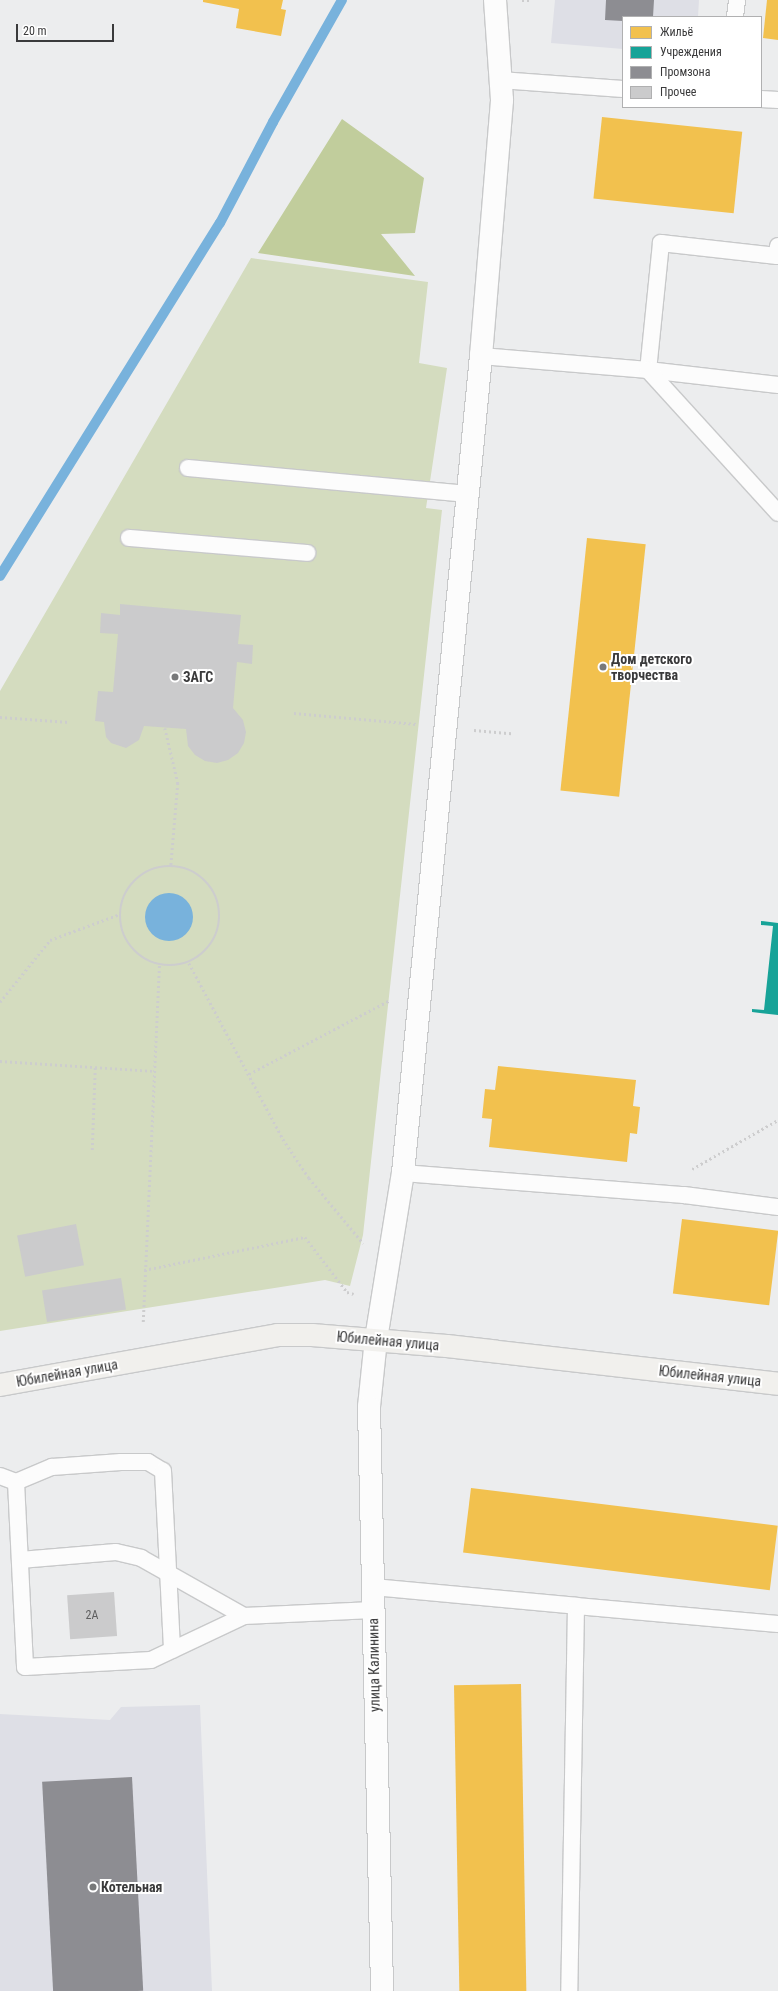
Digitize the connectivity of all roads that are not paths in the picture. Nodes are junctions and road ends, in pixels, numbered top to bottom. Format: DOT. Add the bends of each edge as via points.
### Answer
graph roads {
  1 [pos="496,0"];
  2 [pos="737,0"];
  3 [pos="735,16"];
  4 [pos="500,80"];
  5 [pos="622,89"];
  6 [pos="762,99"];
  7 [pos="778,100"];
  8 [pos="778,246"];
  9 [pos="481,356"];
  10 [pos="648,370"];
  11 [pos="778,385"];
  12 [pos="188,468"];
  13 [pos="468,494"];
  14 [pos="778,513"];
  15 [pos="129,538"];
  16 [pos="307,553"];
  17 [pos="403,1173"];
  18 [pos="778,1206"];
  19 [pos="376,1339"];
  20 [pos="778,1384"];
  21 [pos="0,1385"];
  22 [pos="0,1476"];
  23 [pos="16,1482"];
  24 [pos="20,1560"];
  25 [pos="168,1573"];
  26 [pos="373,1587"];
  27 [pos="576,1606"];
  28 [pos="373,1610"];
  29 [pos="244,1616"];
  30 [pos="778,1624"];
  31 [pos="172,1650"];
  32 [pos="382,1991"];
  33 [pos="569,1991"];
  1 -- 4 [label="street, улица Калинина"];
  2 -- 3 [label="lane"];
  4 -- 5 [label="lane"];
  4 -- 9 [label="street, улица Калинина" via="502,100"];
  6 -- 7 [label="lane"];
  8 -- 10 [label="lane" via="777,256 661,243"];
  9 -- 10 [label="lane"];
  9 -- 13 [label="street, улица Калинина"];
  10 -- 11 [label="lane"];
  10 -- 14 [label="lane"];
  12 -- 13 [label="lane"];
  13 -- 17 [label="street, улица Калинина"];
  15 -- 16 [label="lane"];
  17 -- 18 [label="lane" via="684,1195"];
  17 -- 19 [label="street, улица Калинина"];
  19 -- 20 [label="main road, Юбилейная улица"];
  19 -- 21 [label="main road, Юбилейная улица" via="278,1335"];
  19 -- 26 [label="street, улица Калинина" via="369,1407"];
  22 -- 23 [label="lane"];
  23 -- 24 [label="lane"];
  23 -- 25 [label="lane" via="52,1467 148,1462 163,1471"];
  24 -- 25 [label="lane" via="116,1552 141,1558"];
  24 -- 31 [label="lane" via="25,1667 151,1660"];
  25 -- 29 [label="lane"];
  25 -- 31 [label="lane"];
  26 -- 27 [label="lane"];
  26 -- 28 [label="street, улица Калинина"];
  27 -- 30 [label="lane"];
  27 -- 33 [label="lane"];
  28 -- 29 [label="lane"];
  28 -- 32 [label="street, улица Калинина"];
  29 -- 31 [label="lane"];
}
